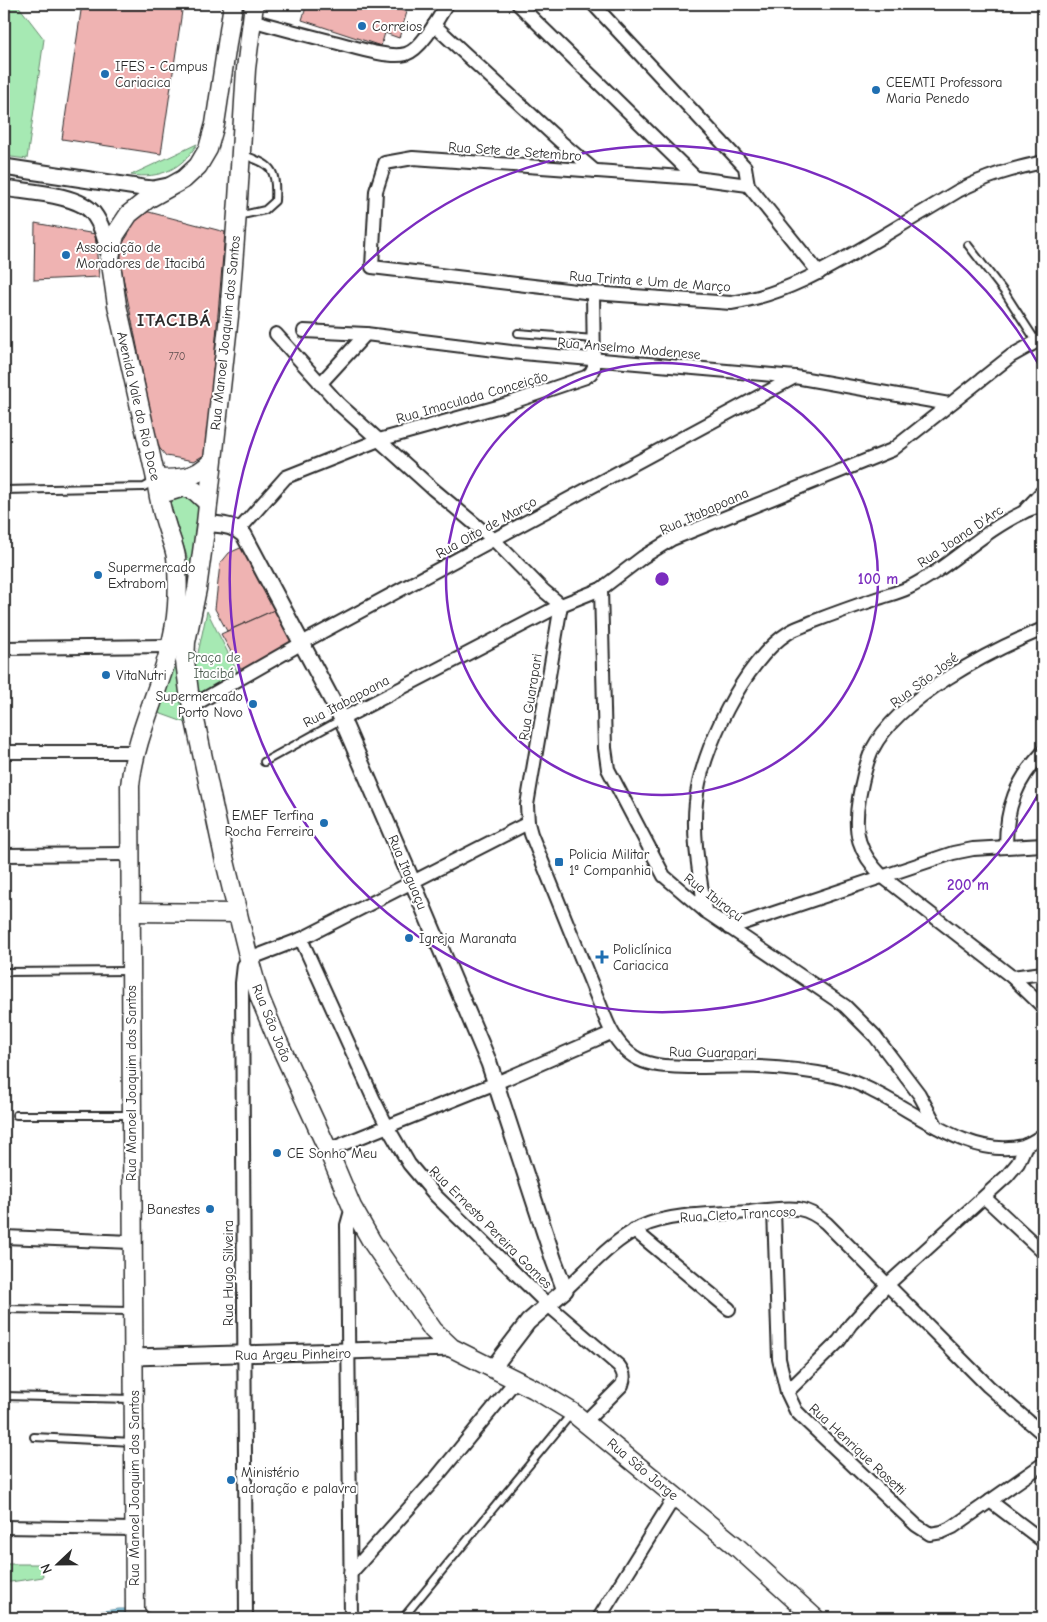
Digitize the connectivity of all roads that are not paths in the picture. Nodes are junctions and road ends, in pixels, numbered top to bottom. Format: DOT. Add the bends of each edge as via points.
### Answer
graph roads {
  1 [pos="232,4"];
  2 [pos="447,4"];
  3 [pos="518,4"];
  4 [pos="593,4"];
  5 [pos="253,12"];
  6 [pos="434,25"];
  7 [pos="241,154"];
  8 [pos="1043,162"];
  9 [pos="4,167"];
  10 [pos="596,171"];
  11 [pos="696,178"];
  12 [pos="175,185"];
  13 [pos="748,186"];
  14 [pos="4,188"];
  15 [pos="237,216"];
  16 [pos="968,246"];
  17 [pos="110,257"];
  18 [pos="372,267"];
  19 [pos="819,273"];
  20 [pos="594,293"];
  21 [pos="304,331"];
  22 [pos="518,333"];
  23 [pos="276,334"];
  24 [pos="366,334"];
  25 [pos="594,339"];
  26 [pos="1039,339"];
  27 [pos="594,360"];
  28 [pos="795,377"];
  29 [pos="320,384"];
  30 [pos="949,404"];
  31 [pos="378,440"];
  32 [pos="211,462"];
  33 [pos="157,488"];
  34 [pos="4,490"];
  35 [pos="1043,492"];
  36 [pos="208,503"];
  37 [pos="1043,505"];
  38 [pos="1023,512"];
  39 [pos="206,523"];
  40 [pos="239,530"];
  41 [pos="494,541"];
  42 [pos="175,554"];
  43 [pos="600,589"];
  44 [pos="561,605"];
  45 [pos="1043,629"];
  46 [pos="302,643"];
  47 [pos="169,646"];
  48 [pos="4,648"];
  49 [pos="185,661"];
  50 [pos="192,706"];
  51 [pos="342,719"];
  52 [pos="4,752"];
  53 [pos="135,752"];
  54 [pos="1043,752"];
  55 [pos="264,762"];
  56 [pos="528,823"];
  57 [pos="1043,845"];
  58 [pos="1006,846"];
  59 [pos="130,854"];
  60 [pos="4,855"];
  61 [pos="883,877"];
  62 [pos="412,881"];
  63 [pos="705,911"];
  64 [pos="131,912"];
  65 [pos="237,913"];
  66 [pos="729,928"];
  67 [pos="301,939"];
  68 [pos="249,959"];
  69 [pos="131,971"];
  70 [pos="4,972"];
  71 [pos="1043,972"];
  72 [pos="1012,977"];
  73 [pos="1043,1007"];
  74 [pos="611,1033"];
  75 [pos="496,1083"];
  76 [pos="16,1115"];
  77 [pos="131,1115"];
  78 [pos="387,1126"];
  79 [pos="937,1127"];
  80 [pos="1043,1135"];
  81 [pos="1026,1145"];
  82 [pos="328,1150"];
  83 [pos="985,1198"];
  84 [pos="352,1207"];
  85 [pos="774,1210"];
  86 [pos="634,1230"];
  87 [pos="4,1237"];
  88 [pos="132,1242"];
  89 [pos="1043,1252"];
  90 [pos="887,1285"];
  91 [pos="565,1290"];
  92 [pos="548,1305"];
  93 [pos="4,1309"];
  94 [pos="729,1309"];
  95 [pos="133,1311"];
  96 [pos="452,1348"];
  97 [pos="347,1352"];
  98 [pos="244,1355"];
  99 [pos="133,1357"];
  100 [pos="492,1369"];
  101 [pos="516,1380"];
  102 [pos="786,1392"];
  103 [pos="4,1396"];
  104 [pos="134,1399"];
  105 [pos="578,1417"];
  106 [pos="1043,1434"];
  107 [pos="34,1437"];
  108 [pos="134,1442"];
  109 [pos="1043,1464"];
  110 [pos="675,1496"];
  111 [pos="990,1501"];
  112 [pos="4,1527"];
  113 [pos="134,1529"];
  114 [pos="1043,1541"];
  115 [pos="350,1574"];
  116 [pos="138,1612"];
  117 [pos="246,1618"];
  118 [pos="351,1618"];
  119 [pos="403,1618"];
  120 [pos="599,1618"];
  121 [pos="815,1618"];
  1 -- 12 [label="main road" via="212,137 198,166"];
  2 -- 6 [label="street"];
  3 -- 11 [label="street"];
  4 -- 13 [label="street" via="745,167"];
  5 -- 6 [label="street" via="366,50 396,54 407,54"];
  5 -- 7 [label="main road, Rua Manoel Joaquim dos Santos"];
  6 -- 10 [label="street" via="560,142"];
  7 -- 15 [label="main road, Rua Manoel Joaquim dos Santos"];
  7 -- 15 [label="lane" via="266,163 274,175 275,201 265,210"];
  8 -- 19 [label="street, Rua Trinta e Um de Março" via="992,175 958,191"];
  9 -- 12 [label="street" via="142,188"];
  10 -- 11 [label="street, Rua Sete de Setembro"];
  10 -- 18 [label="street, Rua Sete de Setembro" via="413,158 385,163 376,191"];
  11 -- 13 [label="street, Rua Sete de Setembro"];
  12 -- 17 [label="main road, Avenida Vale do Rio Doce" via="128,214 115,235"];
  13 -- 19 [label="street"];
  14 -- 17 [label="street, Avenida Vale do Rio Doce" via="73,200 84,205 99,224"];
  15 -- 32 [label="main road, Rua Manoel Joaquim dos Santos" via="229,316"];
  16 -- 26 [label="lane"];
  17 -- 33 [label="main road, Avenida Vale do Rio Doce" via="117,305"];
  18 -- 20 [label="street, Rua Trinta e Um de Março"];
  19 -- 20 [label="street, Rua Trinta e Um de Março" via="764,296 731,302"];
  20 -- 25 [label="street"];
  21 -- 24 [label="street, Rua Anselmo Modenese"];
  22 -- 25 [label="lane"];
  23 -- 29 [label="street"];
  24 -- 27 [label="street, Rua Anselmo Modenese"];
  24 -- 29 [label="street"];
  25 -- 27 [label="street"];
  26 -- 30 [label="street, Rua Itabapoana" via="1011,356"];
  27 -- 28 [label="street, Rua Anselmo Modenese"];
  27 -- 31 [label="street, Rua Imaculada Conceição" via="594,367 586,377 501,406"];
  28 -- 30 [label="street, Rua Anselmo Modenese"];
  28 -- 41 [label="street, Rua Oito de Março"];
  29 -- 31 [label="street"];
  30 -- 43 [label="street, Rua Itabapoana" via="892,450 672,539"];
  31 -- 40 [label="street, Rua Imaculada Conceição" via="286,477"];
  31 -- 41 [label="street"];
  32 -- 33 [label="main road" via="204,470"];
  32 -- 36 [label="main road, Rua Manoel Joaquim dos Santos"];
  33 -- 34 [label="lane"];
  33 -- 36 [label="main road" via="184,487 195,491"];
  33 -- 42 [label="main road, Avenida Vale do Rio Doce"];
  35 -- 38 [label="street"];
  36 -- 39 [label="main road, Rua Manoel Joaquim dos Santos"];
  37 -- 38 [label="street, Rua Joana D'Arc"];
  38 -- 63 [label="street, Rua Joana D'Arc" via="909,588 789,632 755,663 713,741 697,793 695,821"];
  39 -- 40 [label="street" via="228,525"];
  39 -- 49 [label="main road, Rua Manoel Joaquim dos Santos"];
  40 -- 46 [label="street, Rua Itaguaçu" via="248,540"];
  41 -- 44 [label="street"];
  41 -- 46 [label="street, Rua Oito de Março"];
  42 -- 47 [label="main road, Rua Manoel Joaquim dos Santos" via="177,608"];
  43 -- 44 [label="street, Rua Itabapoana"];
  43 -- 63 [label="street, Rua Ibiraçu" via="608,769 664,876"];
  44 -- 51 [label="street, Rua Itabapoana"];
  44 -- 56 [label="street, Rua Guarapari" via="527,806"];
  45 -- 61 [label="street, Rua São José" via="950,676 911,705 881,736 872,750 861,786 857,833 870,865"];
  46 -- 50 [label="street, Rua Oito de Março"];
  46 -- 51 [label="street, Rua Itaguaçu"];
  47 -- 48 [label="street"];
  47 -- 53 [label="main road, Rua Manoel Joaquim dos Santos" via="163,674"];
  49 -- 50 [label="main road, Rua São João"];
  50 -- 65 [label="main road, Rua São João"];
  51 -- 55 [label="lane, Rua Itabapoana"];
  51 -- 62 [label="street, Rua Itaguaçu"];
  52 -- 53 [label="street"];
  53 -- 59 [label="main road, Rua Manoel Joaquim dos Santos" via="130,786"];
  54 -- 58 [label="street" via="1014,793"];
  56 -- 62 [label="street"];
  56 -- 74 [label="street, Rua Guarapari"];
  57 -- 58 [label="street"];
  58 -- 61 [label="street" via="953,853"];
  59 -- 60 [label="street"];
  59 -- 64 [label="main road, Rua Manoel Joaquim dos Santos"];
  61 -- 66 [label="street"];
  61 -- 72 [label="street, Rua São José"];
  62 -- 67 [label="street"];
  62 -- 75 [label="street, Rua Itaguaçu"];
  63 -- 66 [label="street, Rua Ibiraçu"];
  64 -- 65 [label="main road"];
  64 -- 69 [label="main road, Rua Manoel Joaquim dos Santos"];
  65 -- 68 [label="main road, Rua São João"];
  66 -- 79 [label="street, Rua Ibiraçu" via="844,1006 875,1036 925,1103"];
  67 -- 68 [label="street"];
  67 -- 78 [label="street, Rua Ernesto Pereira Gomes"];
  68 -- 82 [label="main road, Rua São João" via="267,1015"];
  68 -- 98 [label="street, Rua Hugo Silveira" via="244,965 242,983"];
  69 -- 70 [label="lane"];
  69 -- 77 [label="main road, Rua Manoel Joaquim dos Santos"];
  71 -- 72 [label="street"];
  72 -- 73 [label="street, Rua São José"];
  74 -- 75 [label="street"];
  74 -- 79 [label="street, Rua Guarapari" via="632,1056 659,1066 760,1067 817,1073 852,1081"];
  75 -- 78 [label="street"];
  75 -- 91 [label="street, Rua Itaguaçu"];
  76 -- 77 [label="lane"];
  77 -- 88 [label="main road, Rua Manoel Joaquim dos Santos"];
  78 -- 82 [label="street"];
  78 -- 92 [label="street, Rua Ernesto Pereira Gomes" via="409,1164 436,1196"];
  79 -- 81 [label="street, Rua Guarapari" via="992,1148"];
  80 -- 81 [label="street, Rua Guarapari"];
  81 -- 83 [label="street" via="1014,1168"];
  82 -- 84 [label="main road, Rua São João"];
  83 -- 89 [label="street"];
  83 -- 90 [label="street"];
  84 -- 96 [label="main road, Rua São João" via="372,1242 433,1330"];
  84 -- 97 [label="street" via="347,1225"];
  85 -- 86 [label="street, Rua Cleto Trancoso" via="673,1218"];
  85 -- 90 [label="street, Rua Cleto Trancoso" via="799,1209 818,1216"];
  85 -- 102 [label="street, Rua Henrique Rosetti" via="779,1359"];
  86 -- 91 [label="street, Rua Cleto Trancoso"];
  86 -- 94 [label="street"];
  87 -- 88 [label="street"];
  88 -- 95 [label="main road, Rua Manoel Joaquim dos Santos"];
  90 -- 102 [label="street" via="839,1341"];
  90 -- 106 [label="street, Rua Cleto Trancoso" via="988,1386"];
  91 -- 92 [label="street, Rua Cleto Trancoso"];
  92 -- 100 [label="street, Rua Cleto Trancoso" via="528,1322"];
  92 -- 105 [label="street, Rua Ernesto Pereira Gomes" via="624,1372 622,1384"];
  93 -- 95 [label="lane"];
  95 -- 99 [label="main road, Rua Manoel Joaquim dos Santos"];
  96 -- 97 [label="street, Rua Argeu Pinheiro"];
  96 -- 100 [label="main road, Rua São Jorge"];
  97 -- 98 [label="street, Rua Argeu Pinheiro"];
  97 -- 115 [label="street"];
  98 -- 99 [label="street, Rua Argeu Pinheiro"];
  98 -- 117 [label="street, Rua Hugo Silveira"];
  99 -- 104 [label="main road, Rua Manoel Joaquim dos Santos"];
  100 -- 101 [label="main road, Rua São Jorge"];
  101 -- 105 [label="main road, Rua São Jorge"];
  101 -- 115 [label="street" via="435,1479"];
  102 -- 111 [label="street, Rua Henrique Rosetti" via="804,1419 916,1525 930,1534 953,1527"];
  103 -- 104 [label="lane"];
  104 -- 108 [label="main road, Rua Manoel Joaquim dos Santos"];
  105 -- 110 [label="main road, Rua São Jorge"];
  105 -- 119 [label="lane"];
  107 -- 108 [label="lane"];
  108 -- 113 [label="main road, Rua Manoel Joaquim dos Santos"];
  109 -- 111 [label="street, Rua Henrique Rosetti"];
  110 -- 120 [label="street"];
  110 -- 121 [label="main road, Rua São Jorge" via="738,1547"];
  111 -- 114 [label="street"];
  112 -- 113 [label="street"];
  113 -- 116 [label="main road, Rua Manoel Joaquim dos Santos"];
  115 -- 118 [label="street"];
}
